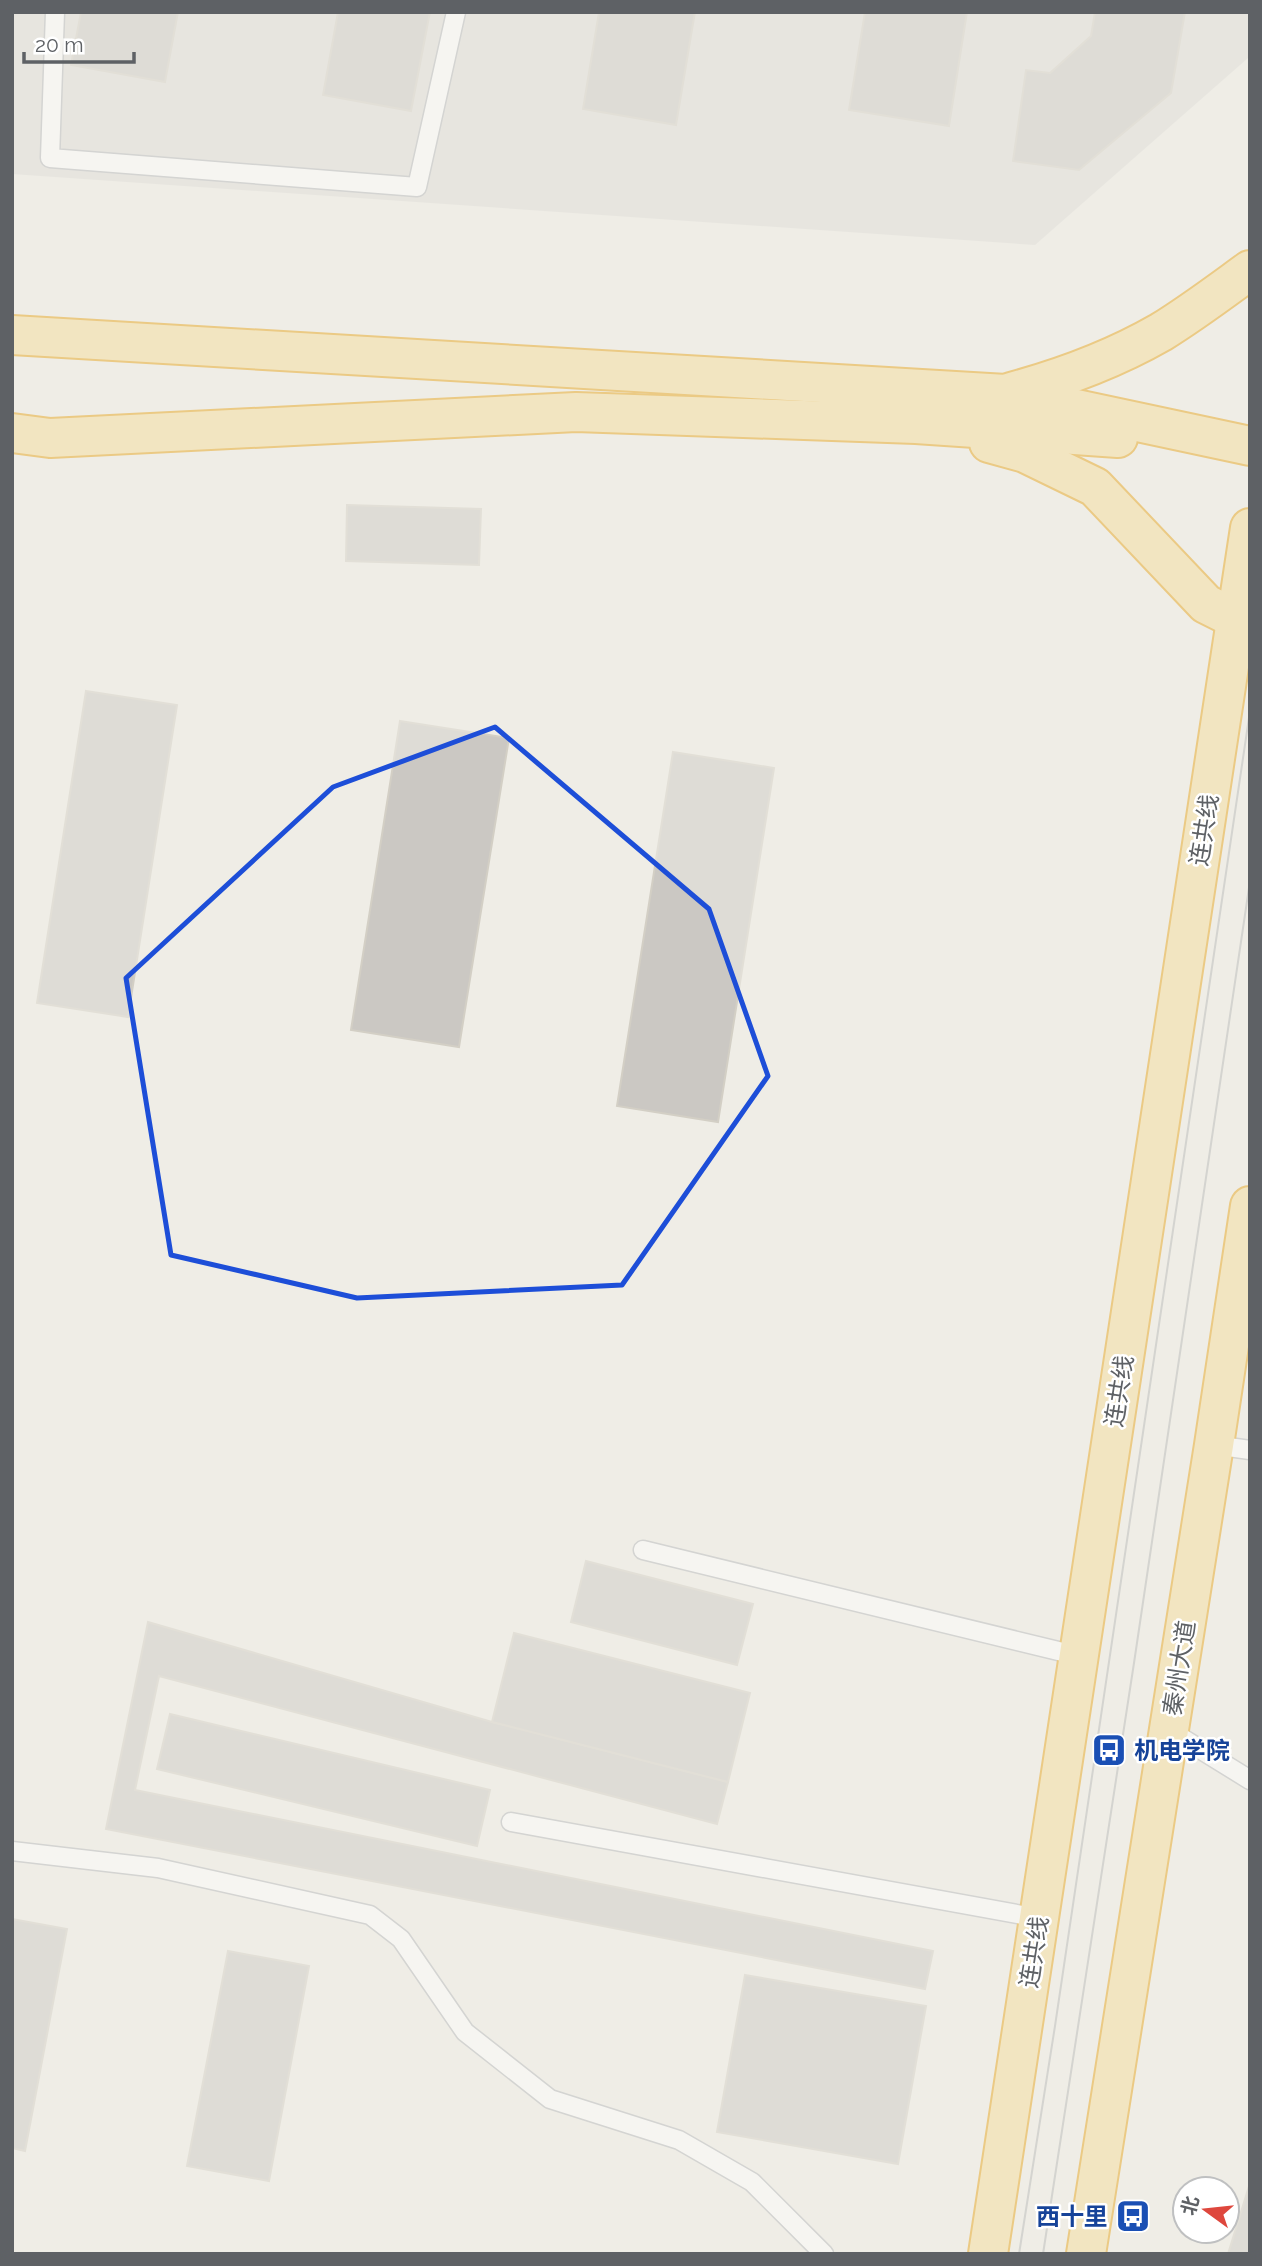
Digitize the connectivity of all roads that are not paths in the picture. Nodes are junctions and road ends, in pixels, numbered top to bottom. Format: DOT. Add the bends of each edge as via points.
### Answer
graph roads {
  1 [pos="55,12"];
  2 [pos="456,12"];
  3 [pos="1250,270"];
  4 [pos="12,335"];
  5 [pos="1006,394"];
  6 [pos="916,424"];
  7 [pos="12,433"];
  8 [pos="1250,447"];
  9 [pos="1250,528"];
  10 [pos="1236,619"];
  11 [pos="1250,1206"];
  12 [pos="1232,1447"];
  13 [pos="643,1550"];
  14 [pos="1079,1656"];
  15 [pos="1169,1730"];
  16 [pos="1250,1780"];
  17 [pos="512,1822"];
  18 [pos="12,1851"];
  19 [pos="1039,1918"];
  20 [pos="824,2254"];
  21 [pos="988,2254"];
  22 [pos="1086,2254"];
  1 -- 2 [label="lane" via="50,158 417,187"];
  3 -- 5 [label="highway" via="1125,351"];
  4 -- 5 [label="highway"];
  5 -- 8 [label="highway"];
  6 -- 7 [label="highway" via="576,412 50,438"];
  6 -- 8 [label="highway"];
  6 -- 10 [label="highway" via="1025,453 1095,487 1206,604"];
  9 -- 10 [label="highway, 连共线"];
  10 -- 14 [label="highway, 连共线"];
  11 -- 12 [label="highway, 秦州大道"];
  12 -- 15 [label="highway, 秦州大道"];
  13 -- 14 [label="lane"];
  14 -- 19 [label="highway, 连共线"];
  15 -- 16 [label="lane"];
  15 -- 22 [label="highway, 秦州大道"];
  17 -- 19 [label="lane"];
  18 -- 20 [label="lane" via="158,1868 370,1915 401,1939 465,2032 550,2099 679,2140 752,2182"];
  19 -- 21 [label="highway, 连共线"];
}
